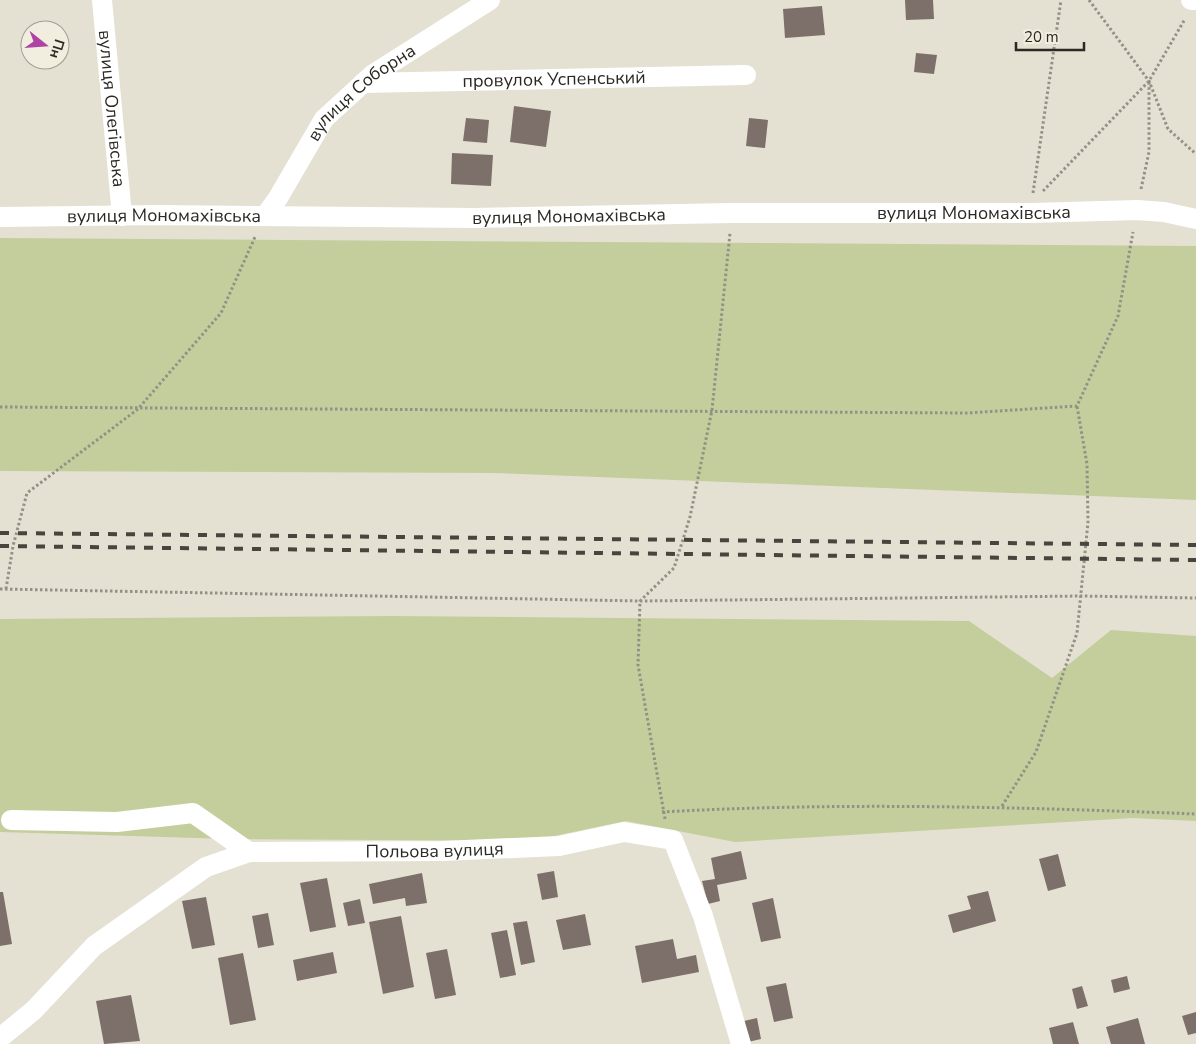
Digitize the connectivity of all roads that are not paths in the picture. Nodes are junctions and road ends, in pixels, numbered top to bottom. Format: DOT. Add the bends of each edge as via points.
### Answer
graph roads {
  1 [pos="102,0"];
  2 [pos="490,0"];
  3 [pos="746,74"];
  4 [pos="363,83"];
  5 [pos="122,216"];
  6 [pos="265,216"];
  7 [pos="0,217"];
  8 [pos="1196,219"];
  9 [pos="11,820"];
  10 [pos="249,852"];
  11 [pos="0,1038"];
  12 [pos="741,1044"];
  1 -- 5 [label="street, вулиця Олегівська"];
  2 -- 4 [label="street, вулиця Соборна"];
  3 -- 4 [label="street, провулок Успенський"];
  4 -- 6 [label="street, вулиця Соборна" via="324,119"];
  5 -- 6 [label="street, вулиця Мономахівська"];
  5 -- 7 [label="street, вулиця Мономахівська"];
  6 -- 8 [label="street, вулиця Мономахівська" via="475,218 1137,210"];
  9 -- 10 [label="street" via="116,822 193,813"];
  10 -- 11 [label="street, Польова вулиця" via="206,867 94,946 34,1010"];
  10 -- 12 [label="street, Польова вулиця" via="442,851 559,846 624,832 673,840 703,916"];
}
